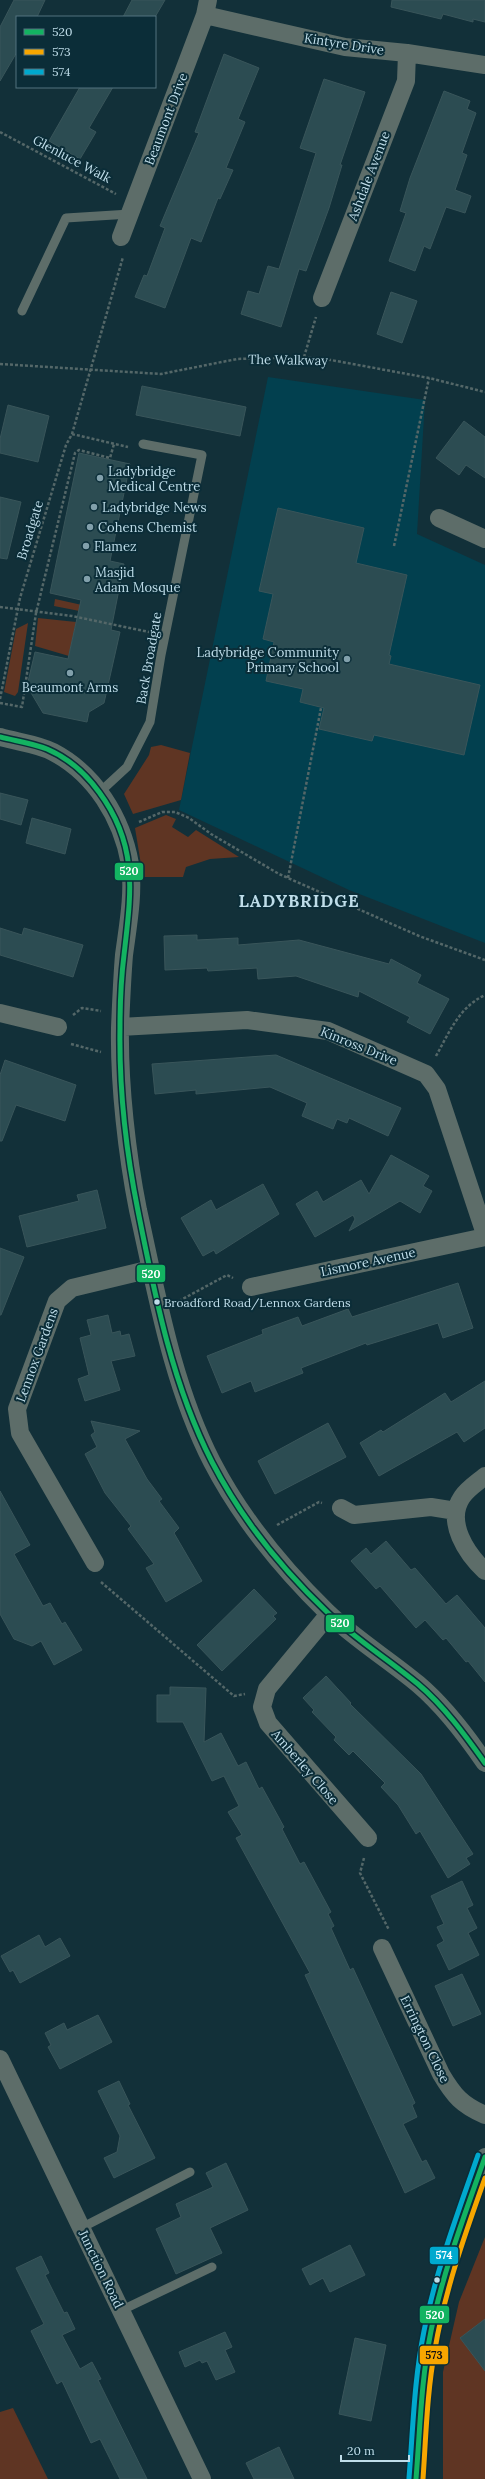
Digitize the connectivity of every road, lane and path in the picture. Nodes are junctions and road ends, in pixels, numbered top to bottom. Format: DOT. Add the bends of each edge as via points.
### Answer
graph roads {
  1 [pos="206,8"];
  2 [pos="407,53"];
  3 [pos="485,65"];
  4 [pos="0,132"];
  5 [pos="132,209"];
  6 [pos="121,237"];
  7 [pos="322,298"];
  8 [pos="22,311"];
  9 [pos="304,358"];
  10 [pos="0,364"];
  11 [pos="89,370"];
  12 [pos="429,378"];
  13 [pos="485,392"];
  14 [pos="72,434"];
  15 [pos="114,444"];
  16 [pos="143,444"];
  17 [pos="439,518"];
  18 [pos="485,539"];
  19 [pos="394,546"];
  20 [pos="0,607"];
  21 [pos="17,611"];
  22 [pos="36,613"];
  23 [pos="165,636"];
  24 [pos="0,699"];
  25 [pos="0,703"];
  26 [pos="321,708"];
  27 [pos="0,737"];
  28 [pos="101,791"];
  29 [pos="120,830"];
  30 [pos="288,878"];
  31 [pos="485,960"];
  32 [pos="485,995"];
  33 [pos="0,1013"];
  34 [pos="121,1020"];
  35 [pos="58,1027"];
  36 [pos="120,1058"];
  37 [pos="426,1074"];
  38 [pos="485,1234"];
  39 [pos="485,1237"];
  40 [pos="151,1269"];
  41 [pos="251,1287"];
  42 [pos="161,1311"];
  43 [pos="485,1476"];
  44 [pos="341,1508"];
  45 [pos="456,1510"];
  46 [pos="262,1538"];
  47 [pos="95,1562"];
  48 [pos="485,1571"];
  49 [pos="329,1614"];
  50 [pos="267,1689"];
  51 [pos="485,1762"];
  52 [pos="368,1838"];
  53 [pos="382,1948"];
  54 [pos="0,2059"];
  55 [pos="485,2114"];
  56 [pos="485,2157"];
  57 [pos="190,2172"];
  58 [pos="80,2228"];
  59 [pos="212,2268"];
  60 [pos="120,2311"];
  61 [pos="202,2479"];
  62 [pos="416,2479"];
  1 -- 2 [label="street, Kintyre Drive" via="345,47"];
  1 -- 5 [label="street, Beaumont Drive"];
  2 -- 3 [label="street, Kintyre Drive"];
  2 -- 7 [label="street, Ashdale Avenue" via="406,81"];
  4 -- 5 [label="path, Glenluce Walk"];
  5 -- 6 [label="street, Beaumont Drive"];
  5 -- 8 [label="lane" via="66,218"];
  6 -- 11 [label="path, Broadgate" via="124,253"];
  7 -- 9 [label="path"];
  9 -- 11 [label="path, The Walkway" via="237,360 161,374"];
  9 -- 12 [label="path, The Walkway" via="331,360"];
  10 -- 11 [label="path, The Walkway"];
  11 -- 14 [label="path, Broadgate"];
  12 -- 13 [label="path, The Walkway"];
  12 -- 19 [label="path"];
  14 -- 15 [label="path"];
  14 -- 21 [label="path, Broadgate" via="66,445"];
  15 -- 16 [label="path" via="136,449"];
  15 -- 22 [label="path" via="110,458 79,450 75,453"];
  16 -- 23 [label="lane, Back Broadgate" via="202,455"];
  17 -- 18 [label="street"];
  20 -- 21 [label="path"];
  21 -- 22 [label="path"];
  21 -- 24 [label="path, Broadgate"];
  22 -- 23 [label="path" via="72,616"];
  22 -- 25 [label="path" via="22,707"];
  23 -- 28 [label="lane, Back Broadgate" via="150,722 127,767"];
  26 -- 30 [label="path"];
  27 -- 28 [label="street" via="52,751 76,768"];
  28 -- 29 [label="street"];
  29 -- 30 [label="path" via="162,812 175,812"];
  29 -- 34 [label="street" via="130,864 131,898 123,968"];
  30 -- 31 [label="path" via="419,936"];
  32 -- 37 [label="path" via="475,1000 459,1015"];
  33 -- 35 [label="street"];
  34 -- 35 [label="path" via="82,1008"];
  34 -- 36 [label="street"];
  34 -- 37 [label="street, Kinross Drive" via="268,1021 328,1031"];
  35 -- 36 [label="path" via="68,1043"];
  36 -- 40 [label="street" via="136,1198"];
  37 -- 38 [label="street" via="437,1089"];
  39 -- 41 [label="street, Lismore Avenue"];
  40 -- 42 [label="street"];
  40 -- 47 [label="street, Lennox Gardens" via="72,1288 57,1301 17,1409 20,1433"];
  41 -- 42 [label="path" via="227,1275"];
  42 -- 46 [label="street" via="174,1364 191,1414 211,1460 234,1501"];
  43 -- 45 [label="street" via="462,1496"];
  44 -- 45 [label="street" via="354,1515 431,1507"];
  44 -- 46 [label="path" via="319,1502 278,1524"];
  45 -- 48 [label="street" via="459,1535 470,1556"];
  46 -- 49 [label="street" via="292,1576"];
  47 -- 50 [label="path" via="100,1581 234,1696"];
  49 -- 50 [label="street, Amberley Close"];
  49 -- 51 [label="street" via="420,1686 447,1713"];
  50 -- 52 [label="street, Amberley Close" via="262,1706 268,1723"];
  52 -- 53 [label="path" via="360,1873 390,1929"];
  53 -- 55 [label="street, Errington Close" via="452,2093 468,2108"];
  54 -- 58 [label="street, Junction Road"];
  56 -- 62 [label="street" via="442,2283 431,2332 423,2387"];
  57 -- 58 [label="lane"];
  58 -- 60 [label="street, Junction Road"];
  59 -- 60 [label="lane"];
  60 -- 61 [label="street, Junction Road"];
}
